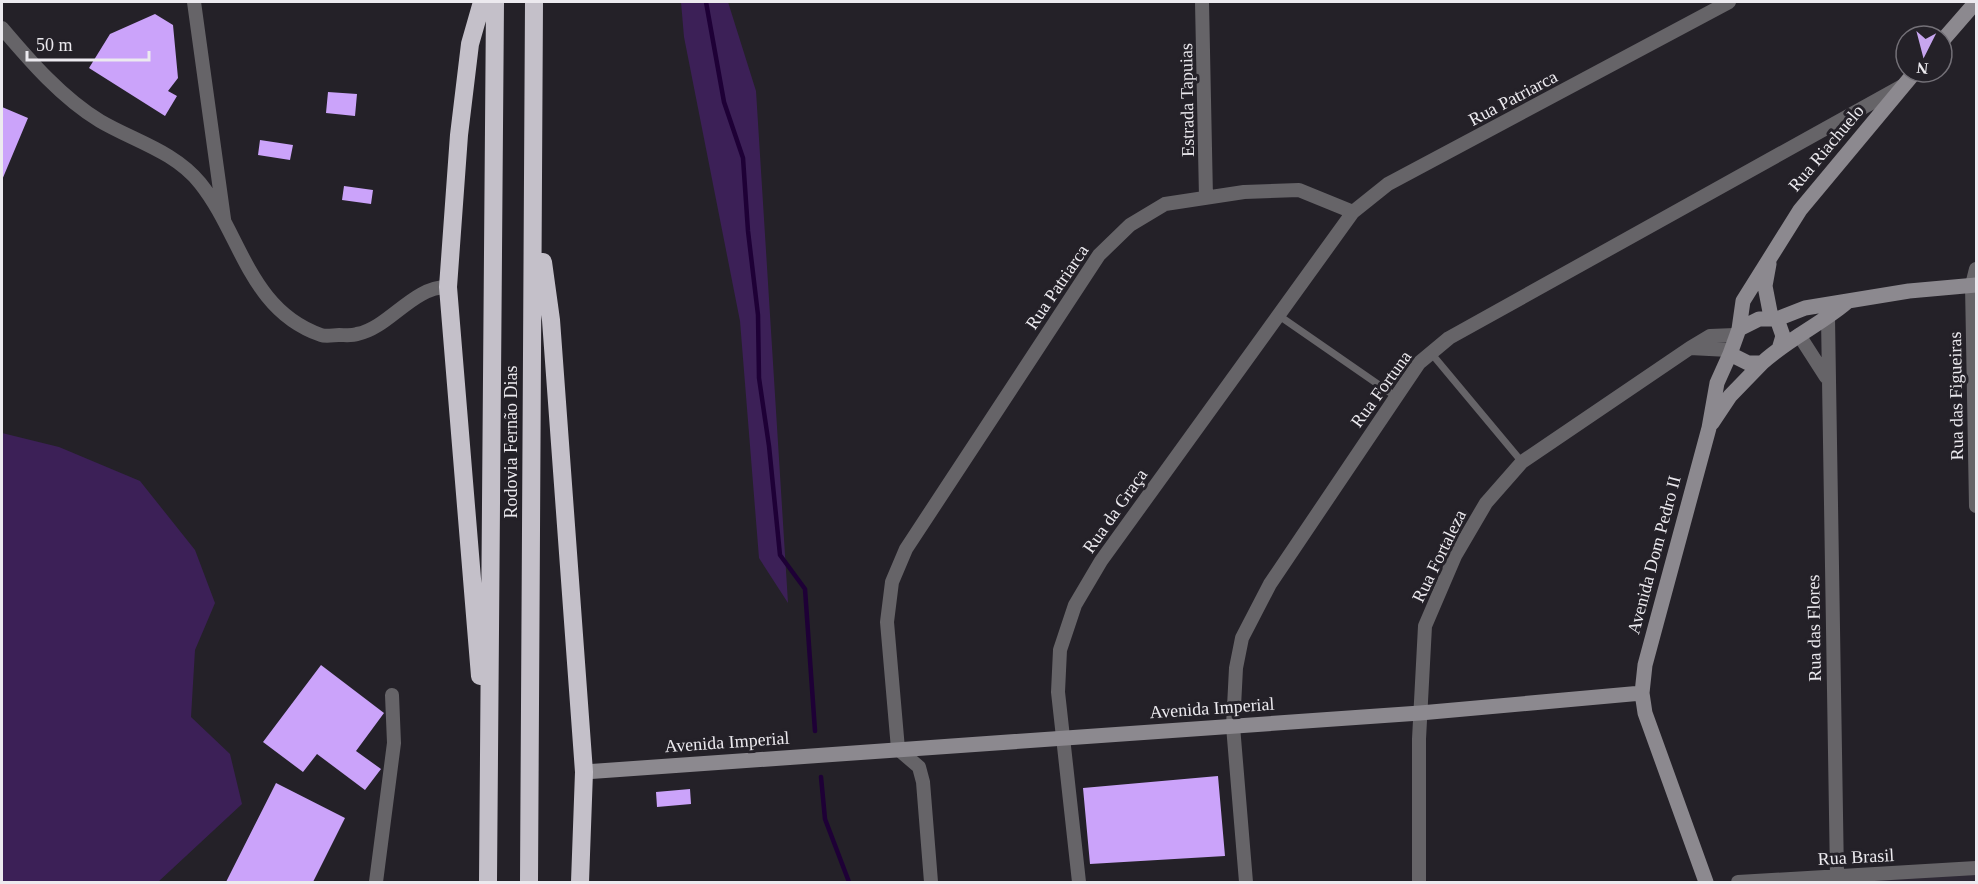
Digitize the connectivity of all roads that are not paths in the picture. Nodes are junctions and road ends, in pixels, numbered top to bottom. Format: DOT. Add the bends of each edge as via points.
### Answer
graph roads {
  1 [pos="194,2"];
  2 [pos="482,2"];
  3 [pos="495,2"];
  4 [pos="534,2"];
  5 [pos="1202,2"];
  6 [pos="1729,2"];
  7 [pos="1976,2"];
  8 [pos="1954,27"];
  9 [pos="2,28"];
  10 [pos="1903,85"];
  11 [pos="1206,198"];
  12 [pos="534,200"];
  13 [pos="1353,212"];
  14 [pos="225,224"];
  15 [pos="1772,252"];
  16 [pos="1977,269"];
  17 [pos="1974,285"];
  18 [pos="448,287"];
  19 [pos="1847,302"];
  20 [pos="1278,315"];
  21 [pos="1774,318"];
  22 [pos="1828,318"];
  23 [pos="1737,332"];
  24 [pos="1799,335"];
  25 [pos="1780,346"];
  26 [pos="1690,348"];
  27 [pos="1730,352"];
  28 [pos="1431,353"];
  29 [pos="1762,363"];
  30 [pos="1827,379"];
  31 [pos="1395,396"];
  32 [pos="1709,429"];
  33 [pos="1522,462"];
  34 [pos="1977,506"];
  35 [pos="1642,693"];
  36 [pos="392,695"];
  37 [pos="1420,713"];
  38 [pos="1233,726"];
  39 [pos="1063,738"];
  40 [pos="898,750"];
  41 [pos="584,772"];
  42 [pos="489,776"];
  43 [pos="1977,868"];
  44 [pos="1837,876"];
  45 [pos="376,882"];
  46 [pos="488,882"];
  47 [pos="529,882"];
  48 [pos="580,882"];
  49 [pos="931,882"];
  50 [pos="1079,882"];
  51 [pos="1246,882"];
  52 [pos="1419,882"];
  53 [pos="1706,882"];
  54 [pos="1738,882"];
  1 -- 14 [label="street"];
  2 -- 18 [label="highway" via="468,56"];
  3 -- 42 [label="highway, Rodovia Fernão Dias"];
  4 -- 12 [label="highway, Rodovia Fernão Dias"];
  5 -- 11 [label="street, Estrada Tapuias"];
  6 -- 13 [label="street, Rua Patriarca" via="1388,184"];
  7 -- 8 [label="main road"];
  9 -- 14 [label="street" via="32,63 83,109 179,164 200,183"];
  10 -- 15 [label="main road, Rua Riachuelo" via="1823,181"];
  10 -- 28 [label="street, Rua Fortuna" via="1449,338"];
  11 -- 13 [label="street, Rua Patriarca" via="1299,190"];
  11 -- 40 [label="street, Rua Patriarca" via="1165,204 1130,225 1099,255 906,549 892,582 887,622"];
  12 -- 41 [label="highway" via="551,320"];
  12 -- 47 [label="highway, Rodovia Fernão Dias"];
  13 -- 20 [label="street, Rua da Graça"];
  14 -- 18 [label="street" via="253,280 286,316 323,336 359,334 419,295 438,286"];
  15 -- 21 [label="main road, Rua Riachuelo" via="1765,286"];
  15 -- 23 [label="main road, Rua Riachuelo" via="1743,301"];
  16 -- 17 [label="street, Rua das Figueiras"];
  17 -- 19 [label="main road"];
  17 -- 34 [label="street, Rua das Figueiras"];
  18 -- 42 [label="highway"];
  19 -- 21 [label="main road" via="1805,308"];
  19 -- 22 [label="main road"];
  20 -- 31 [label="lane"];
  20 -- 39 [label="street, Rua da Graça" via="1101,561 1075,605 1060,650 1058,692"];
  21 -- 23 [label="main road"];
  21 -- 25 [label="main road, Rua Riachuelo" via="1783,336"];
  22 -- 24 [label="main road"];
  22 -- 30 [label="street, Rua das Flores"];
  23 -- 26 [label="street, Rua Fortaleza" via="1710,336"];
  23 -- 27 [label="main road, Rua Riachuelo"];
  24 -- 25 [label="main road"];
  24 -- 30 [label="street, Rua das Flores"];
  25 -- 29 [label="main road, Avenida Dom Pedro II"];
  26 -- 27 [label="street"];
  26 -- 33 [label="street, Rua Fortaleza"];
  27 -- 29 [label="main road" via="1748,363"];
  27 -- 32 [label="main road, Avenida Dom Pedro II" via="1717,383"];
  28 -- 31 [label="street, Rua Fortuna"];
  28 -- 33 [label="lane"];
  29 -- 32 [label="main road, Avenida Dom Pedro II" via="1730,396"];
  30 -- 44 [label="street, Rua das Flores"];
  31 -- 38 [label="street, Rua Fortuna" via="1270,584 1242,638"];
  32 -- 35 [label="main road, Avenida Dom Pedro II" via="1645,665"];
  33 -- 37 [label="street, Rua Fortaleza" via="1486,503 1455,556 1425,626"];
  35 -- 37 [label="main road, Avenida Imperial"];
  35 -- 53 [label="main road" via="1645,713"];
  36 -- 45 [label="street" via="394,743"];
  37 -- 38 [label="main road, Avenida Imperial"];
  37 -- 52 [label="street, Rua Fortaleza"];
  38 -- 39 [label="main road, Avenida Imperial"];
  38 -- 51 [label="street, Rua Fortuna"];
  39 -- 40 [label="main road, Avenida Imperial"];
  39 -- 50 [label="street, Rua da Graça"];
  40 -- 41 [label="main road, Avenida Imperial"];
  40 -- 49 [label="street" via="919,767 923,782"];
  41 -- 48 [label="highway"];
  42 -- 46 [label="highway, Rodovia Fernão Dias"];
  43 -- 44 [label="street, Rua Brasil"];
  44 -- 54 [label="street, Rua Brasil"];
}
